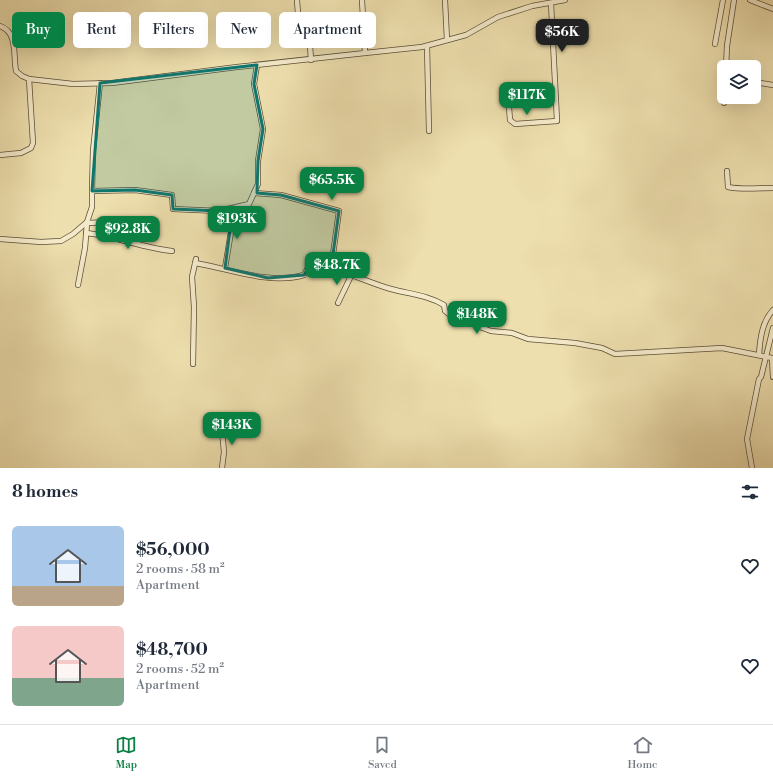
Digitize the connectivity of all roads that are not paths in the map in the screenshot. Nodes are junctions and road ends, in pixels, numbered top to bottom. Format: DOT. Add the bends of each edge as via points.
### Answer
graph roads {
  1 [pos="296,0"];
  2 [pos="362,0"];
  3 [pos="445,0"];
  4 [pos="565,0"];
  5 [pos="723,0"];
  6 [pos="734,0"];
  7 [pos="750,0"];
  8 [pos="551,3"];
  9 [pos="773,9"];
  10 [pos="0,26"];
  11 [pos="448,40"];
  12 [pos="715,44"];
  13 [pos="427,46"];
  14 [pos="364,53"];
  15 [pos="311,60"];
  16 [pos="726,60"];
  17 [pos="257,65"];
  18 [pos="30,79"];
  19 [pos="100,83"];
  20 [pos="761,83"];
  21 [pos="773,85"];
  22 [pos="508,95"];
  23 [pos="429,131"];
  24 [pos="0,155"];
  25 [pos="728,171"];
  26 [pos="773,188"];
  27 [pos="92,191"];
  28 [pos="254,193"];
  29 [pos="235,208"];
  30 [pos="144,229"];
  31 [pos="86,233"];
  32 [pos="0,239"];
  33 [pos="172,251"];
  34 [pos="225,268"];
  35 [pos="331,269"];
  36 [pos="352,276"];
  37 [pos="78,285"];
  38 [pos="338,303"];
  39 [pos="773,310"];
  40 [pos="773,328"];
  41 [pos="759,354"];
  42 [pos="767,357"];
  43 [pos="193,364"];
  44 [pos="773,377"];
  45 [pos="222,420"];
  46 [pos="222,468"];
  47 [pos="752,468"];
  1 -- 15 [label="street" via="299,28 309,32"];
  2 -- 14 [label="street"];
  3 -- 11 [label="street"];
  4 -- 8 [label="street"];
  5 -- 12 [label="street"];
  6 -- 16 [label="street"];
  7 -- 9 [label="street"];
  8 -- 11 [label="street" via="498,17 466,35"];
  8 -- 22 [label="street" via="557,121 515,124 508,115"];
  10 -- 18 [label="street" via="12,35 16,71"];
  11 -- 13 [label="street"];
  13 -- 14 [label="street"];
  13 -- 23 [label="street"];
  14 -- 15 [label="street"];
  15 -- 17 [label="street"];
  17 -- 19 [label="street"];
  17 -- 28 [label="street" via="254,84 263,129 258,161 258,184"];
  18 -- 19 [label="street" via="73,84"];
  18 -- 24 [label="street" via="33,143 31,148 21,153"];
  19 -- 27 [label="street"];
  20 -- 21 [label="street"];
  25 -- 26 [label="street" via="728,187"];
  27 -- 29 [label="street" via="135,190 172,195 173,209 219,211"];
  27 -- 32 [label="street" via="92,207 87,222 62,241"];
  28 -- 29 [label="street" via="249,204"];
  28 -- 35 [label="street" via="282,195 339,211"];
  29 -- 34 [label="street"];
  30 -- 31 [label="street" via="111,222 87,222"];
  31 -- 33 [label="street" via="107,235"];
  31 -- 37 [label="street"];
  34 -- 35 [label="street" via="268,278 304,275 308,267 313,265"];
  34 -- 43 [label="street" via="196,261 192,277"];
  35 -- 36 [label="street"];
  36 -- 38 [label="street"];
  36 -- 41 [label="street" via="392,290 435,300 444,305 445,312 480,328 512,333 528,339 575,343 602,348 615,354 722,348"];
  39 -- 41 [label="street" via="768,315 761,333"];
  40 -- 42 [label="street"];
  41 -- 42 [label="street"];
  42 -- 44 [label="street" via="772,358"];
  42 -- 47 [label="street" via="761,377 758,379 746,439"];
  45 -- 46 [label="street"];
}
